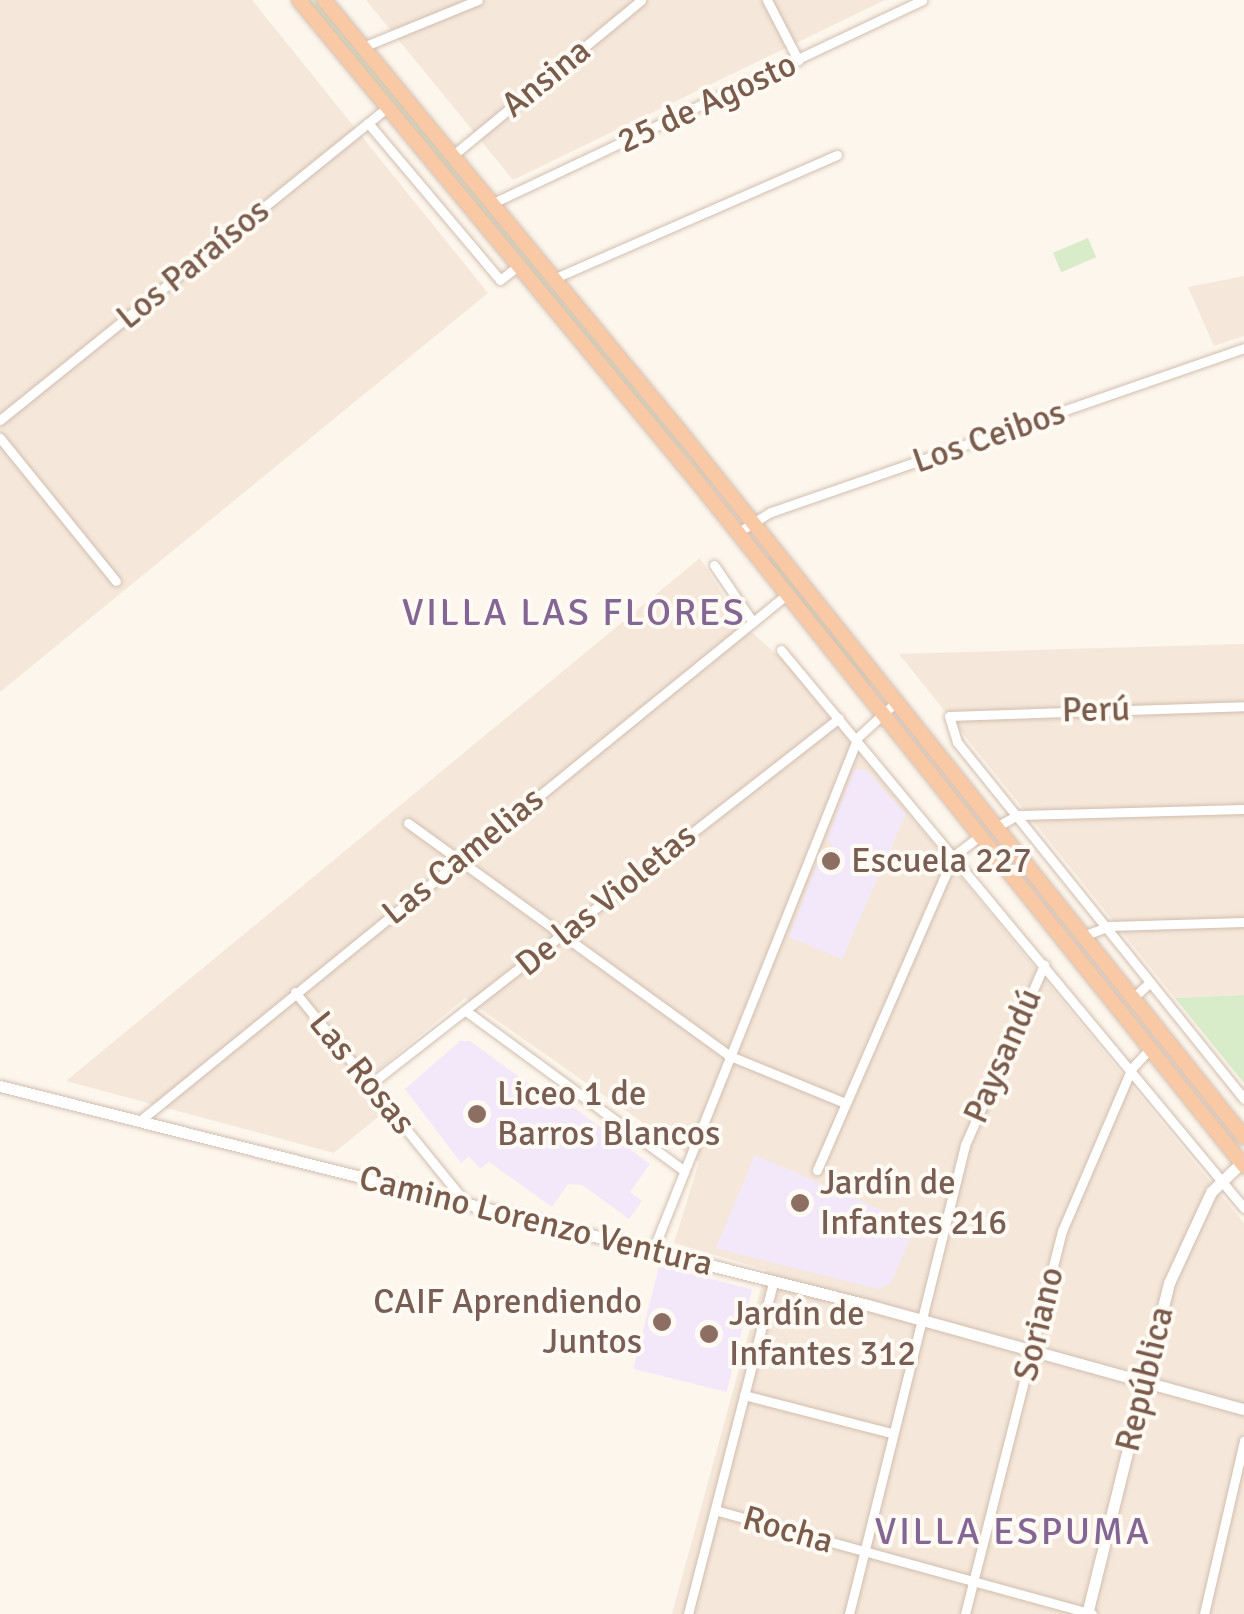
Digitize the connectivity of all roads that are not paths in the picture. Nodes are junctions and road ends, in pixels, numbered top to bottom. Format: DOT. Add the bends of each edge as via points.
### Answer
graph roads {
  1 [pos="299,0"];
  2 [pos="324,0"];
  3 [pos="478,0"];
  4 [pos="641,0"];
  5 [pos="767,0"];
  6 [pos="922,0"];
  7 [pos="363,47"];
  8 [pos="798,60"];
  9 [pos="387,108"];
  10 [pos="368,123"];
  11 [pos="837,155"];
  12 [pos="452,156"];
  13 [pos="491,204"];
  14 [pos="518,265"];
  15 [pos="554,279"];
  16 [pos="1244,348"];
  17 [pos="0,420"];
  18 [pos="0,438"];
  19 [pos="752,522"];
  20 [pos="737,533"];
  21 [pos="714,565"];
  22 [pos="116,581"];
  23 [pos="786,595"];
  24 [pos="752,621"];
  25 [pos="780,650"];
  26 [pos="896,702"];
  27 [pos="1244,706"];
  28 [pos="881,714"];
  29 [pos="839,718"];
  30 [pos="858,737"];
  31 [pos="1244,809"];
  32 [pos="1018,815"];
  33 [pos="408,823"];
  34 [pos="996,827"];
  35 [pos="980,836"];
  36 [pos="956,854"];
  37 [pos="460,858"];
  38 [pos="1244,922"];
  39 [pos="1108,926"];
  40 [pos="563,934"];
  41 [pos="1083,936"];
  42 [pos="1044,964"];
  43 [pos="1150,982"];
  44 [pos="295,992"];
  45 [pos="1134,998"];
  46 [pos="466,1011"];
  47 [pos="1150,1049"];
  48 [pos="728,1055"];
  49 [pos="1132,1068"];
  50 [pos="373,1082"];
  51 [pos="0,1086"];
  52 [pos="1244,1100"];
  53 [pos="845,1103"];
  54 [pos="142,1120"];
  55 [pos="1244,1136"];
  56 [pos="1243,1164"];
  57 [pos="682,1168"];
  58 [pos="816,1170"];
  59 [pos="1221,1181"];
  60 [pos="466,1202"];
  61 [pos="1244,1208"];
  62 [pos="653,1250"];
  63 [pos="773,1282"];
  64 [pos="921,1320"];
  65 [pos="1033,1350"];
  66 [pos="1144,1382"];
  67 [pos="744,1395"];
  68 [pos="1244,1409"];
  69 [pos="891,1432"];
  70 [pos="1244,1441"];
  71 [pos="715,1510"];
  72 [pos="860,1551"];
  73 [pos="972,1581"];
  74 [pos="688,1614"];
  75 [pos="848,1614"];
  76 [pos="965,1614"];
  77 [pos="1089,1614"];
  78 [pos="1204,1614"];
  1 -- 9 [label="highway"];
  2 -- 7 [label="highway"];
  3 -- 7 [label="street"];
  4 -- 12 [label="street, Ansina"];
  5 -- 8 [label="street"];
  6 -- 8 [label="street, 25 de Agosto"];
  7 -- 12 [label="highway"];
  8 -- 13 [label="street, 25 de Agosto"];
  9 -- 10 [label="street, Los Paraísos"];
  9 -- 14 [label="highway"];
  10 -- 14 [label="street" via="500,280"];
  10 -- 17 [label="street, Los Paraísos"];
  11 -- 15 [label="street"];
  12 -- 13 [label="highway"];
  13 -- 15 [label="highway"];
  14 -- 20 [label="highway"];
  15 -- 19 [label="highway"];
  16 -- 19 [label="street, Los Ceibos"];
  18 -- 22 [label="street"];
  19 -- 20 [label="street, Los Ceibos"];
  19 -- 26 [label="highway"];
  20 -- 23 [label="highway"];
  21 -- 24 [label="street"];
  23 -- 24 [label="street, Las Camelias"];
  23 -- 28 [label="highway"];
  24 -- 37 [label="street, Las Camelias"];
  25 -- 29 [label="street"];
  26 -- 28 [label="street"];
  26 -- 34 [label="highway"];
  27 -- 32 [label="street, Perú" via="949,716 957,742"];
  28 -- 30 [label="street"];
  28 -- 35 [label="highway"];
  29 -- 30 [label="street"];
  29 -- 40 [label="street, De las Violetas"];
  30 -- 36 [label="street"];
  30 -- 48 [label="street"];
  31 -- 32 [label="street"];
  32 -- 34 [label="street"];
  32 -- 39 [label="street"];
  33 -- 37 [label="street"];
  34 -- 41 [label="highway"];
  35 -- 36 [label="street"];
  35 -- 47 [label="highway"];
  36 -- 42 [label="street"];
  36 -- 53 [label="street"];
  37 -- 40 [label="street"];
  37 -- 44 [label="street, Las Camelias"];
  38 -- 39 [label="street"];
  39 -- 41 [label="street"];
  39 -- 43 [label="street"];
  40 -- 46 [label="street, De las Violetas"];
  40 -- 48 [label="street"];
  41 -- 45 [label="highway"];
  42 -- 49 [label="street"];
  42 -- 64 [label="street, Paysandú" via="964,1146"];
  43 -- 45 [label="street"];
  43 -- 52 [label="street"];
  44 -- 50 [label="street, Las Rosas"];
  44 -- 54 [label="street, Las Camelias"];
  45 -- 55 [label="highway"];
  46 -- 50 [label="street, De las Violetas"];
  46 -- 57 [label="street"];
  47 -- 49 [label="street, Soriano"];
  47 -- 56 [label="highway"];
  48 -- 53 [label="street"];
  48 -- 57 [label="street"];
  49 -- 59 [label="street"];
  49 -- 65 [label="street, Soriano" via="1062,1231"];
  50 -- 60 [label="street, Las Rosas"];
  51 -- 54 [label="street, Camino Lorenzo Ventura"];
  53 -- 58 [label="street"];
  54 -- 60 [label="street, Camino Lorenzo Ventura"];
  56 -- 59 [label="street, República"];
  57 -- 62 [label="street"];
  59 -- 61 [label="street"];
  59 -- 66 [label="street, República" via="1169,1282"];
  60 -- 62 [label="street, Camino Lorenzo Ventura"];
  62 -- 63 [label="street, Camino Lorenzo Ventura"];
  63 -- 64 [label="street, Camino Lorenzo Ventura"];
  63 -- 67 [label="street"];
  64 -- 65 [label="street, Camino Lorenzo Ventura"];
  64 -- 69 [label="street, Paysandú"];
  65 -- 66 [label="street, Camino Lorenzo Ventura"];
  65 -- 73 [label="street, Soriano"];
  66 -- 68 [label="street, Camino Lorenzo Ventura"];
  66 -- 77 [label="street, República"];
  67 -- 69 [label="street"];
  67 -- 71 [label="street"];
  69 -- 72 [label="street, Paysandú"];
  70 -- 78 [label="street"];
  71 -- 72 [label="street, Rocha"];
  71 -- 74 [label="street"];
  72 -- 73 [label="street, Rocha"];
  72 -- 75 [label="street, Paysandú"];
  73 -- 76 [label="street, Soriano"];
  73 -- 77 [label="street, Rocha"];
}
